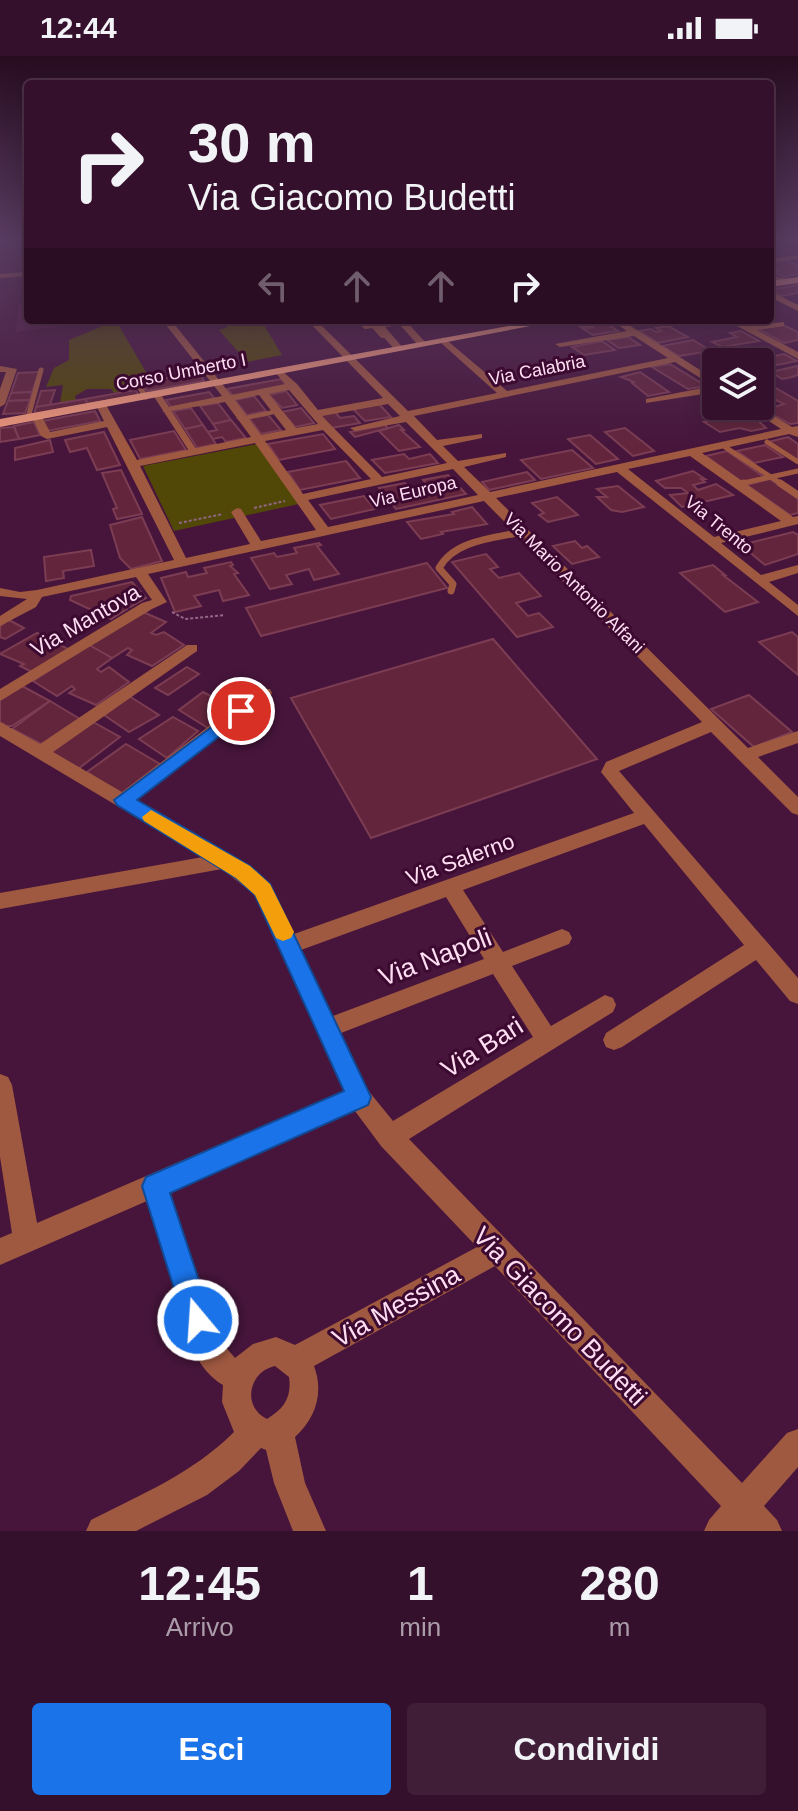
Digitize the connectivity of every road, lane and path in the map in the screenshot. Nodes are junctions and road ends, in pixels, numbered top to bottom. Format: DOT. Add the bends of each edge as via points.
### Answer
graph roads {
  1 [pos="169,324"];
  2 [pos="315,324"];
  3 [pos="362,324"];
  4 [pos="386,324"];
  5 [pos="404,324"];
  6 [pos="516,324"];
  7 [pos="621,324"];
  8 [pos="741,324"];
  9 [pos="774,324"];
  10 [pos="781,324"];
  11 [pos="635,333"];
  12 [pos="387,336"];
  13 [pos="443,340"];
  14 [pos="422,344"];
  15 [pos="560,344"];
  16 [pos="399,349"];
  17 [pos="798,356"];
  18 [pos="349,359"];
  19 [pos="676,359"];
  20 [pos="0,369"];
  21 [pos="41,370"];
  22 [pos="280,372"];
  23 [pos="702,377"];
  24 [pos="136,382"];
  25 [pos="215,384"];
  26 [pos="293,386"];
  27 [pos="702,389"];
  28 [pos="262,392"];
  29 [pos="503,393"];
  30 [pos="152,396"];
  31 [pos="226,399"];
  32 [pos="391,400"];
  33 [pos="650,401"];
  34 [pos="0,404"];
  35 [pos="101,405"];
  36 [pos="167,410"];
  37 [pos="313,410"];
  38 [pos="277,411"];
  39 [pos="406,416"];
  40 [pos="32,418"];
  41 [pos="240,418"];
  42 [pos="774,420"];
  43 [pos="0,423"];
  44 [pos="110,423"];
  45 [pos="325,426"];
  46 [pos="355,428"];
  47 [pos="293,432"];
  48 [pos="795,432"];
  49 [pos="478,436"];
  50 [pos="256,439"];
  51 [pos="767,442"];
  52 [pos="434,444"];
  53 [pos="722,445"];
  54 [pos="691,451"];
  55 [pos="194,452"];
  56 [pos="502,455"];
  57 [pos="798,462"];
  58 [pos="133,464"];
  59 [pos="455,465"];
  60 [pos="618,467"];
  61 [pos="798,471"];
  62 [pos="768,477"];
  63 [pos="379,481"];
  64 [pos="739,484"];
  65 [pos="796,494"];
  66 [pos="485,495"];
  67 [pos="301,498"];
  68 [pos="237,512"];
  69 [pos="795,521"];
  70 [pos="324,531"];
  71 [pos="522,532"];
  72 [pos="711,542"];
  73 [pos="257,545"];
  74 [pos="181,561"];
  75 [pos="798,569"];
  76 [pos="139,570"];
  77 [pos="759,580"];
  78 [pos="451,591"];
  79 [pos="0,592"];
  80 [pos="37,594"];
  81 [pos="160,602"];
  82 [pos="798,612"];
  83 [pos="225,615"];
  84 [pos="0,622"];
  85 [pos="192,648"];
  86 [pos="264,693"];
  87 [pos="0,696"];
  88 [pos="714,724"];
  89 [pos="0,728"];
  90 [pos="798,737"];
  91 [pos="41,752"];
  92 [pos="745,755"];
  93 [pos="124,800"];
  94 [pos="798,808"];
  95 [pos="647,816"];
  96 [pos="225,861"];
  97 [pos="451,888"];
  98 [pos="0,901"];
  99 [pos="562,938"];
  100 [pos="289,945"];
  101 [pos="758,947"];
  102 [pos="498,962"];
  103 [pos="798,994"];
  104 [pos="605,1005"];
  105 [pos="328,1028"];
  106 [pos="547,1040"];
  107 [pos="614,1040"];
  108 [pos="0,1085"];
  109 [pos="359,1097"];
  110 [pos="390,1137"];
  111 [pos="155,1186"];
  112 [pos="27,1241"];
  113 [pos="496,1251"];
  114 [pos="0,1252"];
  115 [pos="295,1361"];
  116 [pos="239,1377"];
  117 [pos="267,1432"];
  118 [pos="798,1444"];
  119 [pos="742,1506"];
  120 [pos="102,1531"];
  121 [pos="310,1531"];
  122 [pos="720,1531"];
  123 [pos="766,1531"];
  1 -- 25 [label="street"];
  2 -- 18 [label="street, Via Mario Antonio Alfani"];
  3 -- 12 [label="lane"];
  4 -- 12 [label="street" via="378,325"];
  5 -- 14 [label="street"];
  6 -- 13 [label="main road, Corso Umberto I"];
  7 -- 11 [label="street"];
  8 -- 17 [label="street"];
  9 -- 10 [label="street"];
  11 -- 15 [label="street"];
  11 -- 19 [label="street"];
  12 -- 16 [label="street"];
  13 -- 14 [label="main road, Corso Umberto I"];
  13 -- 29 [label="street"];
  14 -- 16 [label="main road, Corso Umberto I"];
  16 -- 18 [label="main road, Corso Umberto I"];
  18 -- 22 [label="main road, Corso Umberto I"];
  18 -- 32 [label="street, Via Mario Antonio Alfani"];
  19 -- 23 [label="street"];
  19 -- 29 [label="street, Via Calabria"];
  20 -- 34 [label="street" via="12,369"];
  21 -- 40 [label="lane"];
  22 -- 25 [label="main road, Corso Umberto I"];
  22 -- 26 [label="street"];
  24 -- 30 [label="lane"];
  25 -- 30 [label="main road, Corso Umberto I"];
  25 -- 31 [label="street"];
  26 -- 28 [label="street"];
  26 -- 37 [label="street"];
  27 -- 33 [label="street"];
  28 -- 31 [label="street"];
  28 -- 38 [label="street"];
  29 -- 39 [label="street, Via Calabria"];
  30 -- 35 [label="main road, Corso Umberto I"];
  30 -- 36 [label="street"];
  31 -- 36 [label="street"];
  31 -- 41 [label="street"];
  32 -- 37 [label="street"];
  32 -- 39 [label="street, Via Mario Antonio Alfani"];
  35 -- 40 [label="main road, Corso Umberto I"];
  35 -- 44 [label="street"];
  36 -- 55 [label="street"];
  37 -- 38 [label="street"];
  37 -- 45 [label="street"];
  38 -- 41 [label="street"];
  38 -- 47 [label="street"];
  39 -- 46 [label="street, Via Calabria"];
  39 -- 52 [label="street, Via Mario Antonio Alfani"];
  40 -- 43 [label="main road, Corso Umberto I"];
  40 -- 44 [label="street" via="47,436"];
  41 -- 50 [label="street"];
  42 -- 48 [label="street"];
  44 -- 58 [label="street"];
  45 -- 47 [label="street"];
  45 -- 63 [label="street"];
  47 -- 50 [label="street"];
  48 -- 53 [label="street, Via Europa"];
  49 -- 52 [label="street"];
  50 -- 55 [label="street"];
  50 -- 67 [label="street"];
  51 -- 57 [label="lane"];
  52 -- 59 [label="street, Via Mario Antonio Alfani"];
  53 -- 54 [label="street, Via Europa"];
  53 -- 62 [label="lane"];
  54 -- 60 [label="street, Via Europa"];
  54 -- 64 [label="street"];
  55 -- 58 [label="street"];
  56 -- 59 [label="street"];
  58 -- 74 [label="street"];
  59 -- 63 [label="street"];
  59 -- 66 [label="street, Via Mario Antonio Alfani"];
  60 -- 66 [label="street, Via Europa"];
  60 -- 72 [label="street, Via Trento"];
  61 -- 62 [label="lane"];
  62 -- 64 [label="lane"];
  62 -- 65 [label="lane"];
  63 -- 67 [label="street"];
  64 -- 69 [label="street"];
  66 -- 70 [label="street, Via Europa"];
  66 -- 71 [label="street, Via Mario Antonio Alfani"];
  67 -- 70 [label="street"];
  68 -- 73 [label="street"];
  69 -- 72 [label="street"];
  70 -- 73 [label="street, Via Europa"];
  71 -- 78 [label="lane" via="445,556 439,568 453,584"];
  71 -- 88 [label="street, Via Mario Antonio Alfani"];
  72 -- 77 [label="street, Via Trento"];
  73 -- 74 [label="street, Via Europa"];
  74 -- 76 [label="street, Via Europa"];
  75 -- 77 [label="street"];
  76 -- 80 [label="street, Via Europa"];
  76 -- 81 [label="street, Via Mantova"];
  77 -- 82 [label="street, Via Trento"];
  79 -- 80 [label="street"];
  80 -- 84 [label="street" via="31,604"];
  81 -- 83 [label="path" via="185,619"];
  81 -- 87 [label="street, Via Mantova"];
  85 -- 91 [label="street"];
  86 -- 93 [label="street"];
  88 -- 92 [label="street, Via Mario Antonio Alfani"];
  88 -- 95 [label="street" via="612,766 610,772"];
  89 -- 91 [label="street, Via Giacomo Budetti"];
  90 -- 92 [label="street"];
  91 -- 93 [label="street, Via Giacomo Budetti"];
  92 -- 94 [label="street, Via Mario Antonio Alfani"];
  93 -- 96 [label="street, Via Giacomo Budetti"];
  95 -- 97 [label="street, Via Salerno"];
  95 -- 101 [label="street"];
  96 -- 98 [label="street"];
  96 -- 100 [label="street, Via Giacomo Budetti" via="263,890"];
  97 -- 100 [label="street, Via Salerno"];
  97 -- 102 [label="street"];
  99 -- 102 [label="street, Via Napoli"];
  100 -- 105 [label="street, Via Giacomo Budetti"];
  101 -- 103 [label="street"];
  101 -- 107 [label="street"];
  102 -- 105 [label="street, Via Napoli"];
  102 -- 106 [label="street"];
  104 -- 106 [label="street, Via Bari"];
  105 -- 109 [label="street, Via Giacomo Budetti"];
  106 -- 110 [label="street, Via Bari"];
  108 -- 112 [label="street"];
  109 -- 110 [label="street, Via Giacomo Budetti"];
  109 -- 111 [label="street"];
  110 -- 113 [label="street, Via Giacomo Budetti"];
  111 -- 112 [label="street"];
  111 -- 116 [label="street" via="206,1347"];
  112 -- 114 [label="street"];
  113 -- 115 [label="street, Via Messina"];
  113 -- 119 [label="street, Via Giacomo Budetti"];
  115 -- 116 [label="street" via="276,1351 265,1352"];
  115 -- 117 [label="street" via="303,1399 290,1424"];
  116 -- 117 [label="street" via="235,1404 246,1425"];
  117 -- 120 [label="street" via="196,1484"];
  117 -- 121 [label="street"];
  118 -- 119 [label="street"];
  119 -- 122 [label="street"];
  119 -- 123 [label="street, Via Giacomo Budetti"];
}
